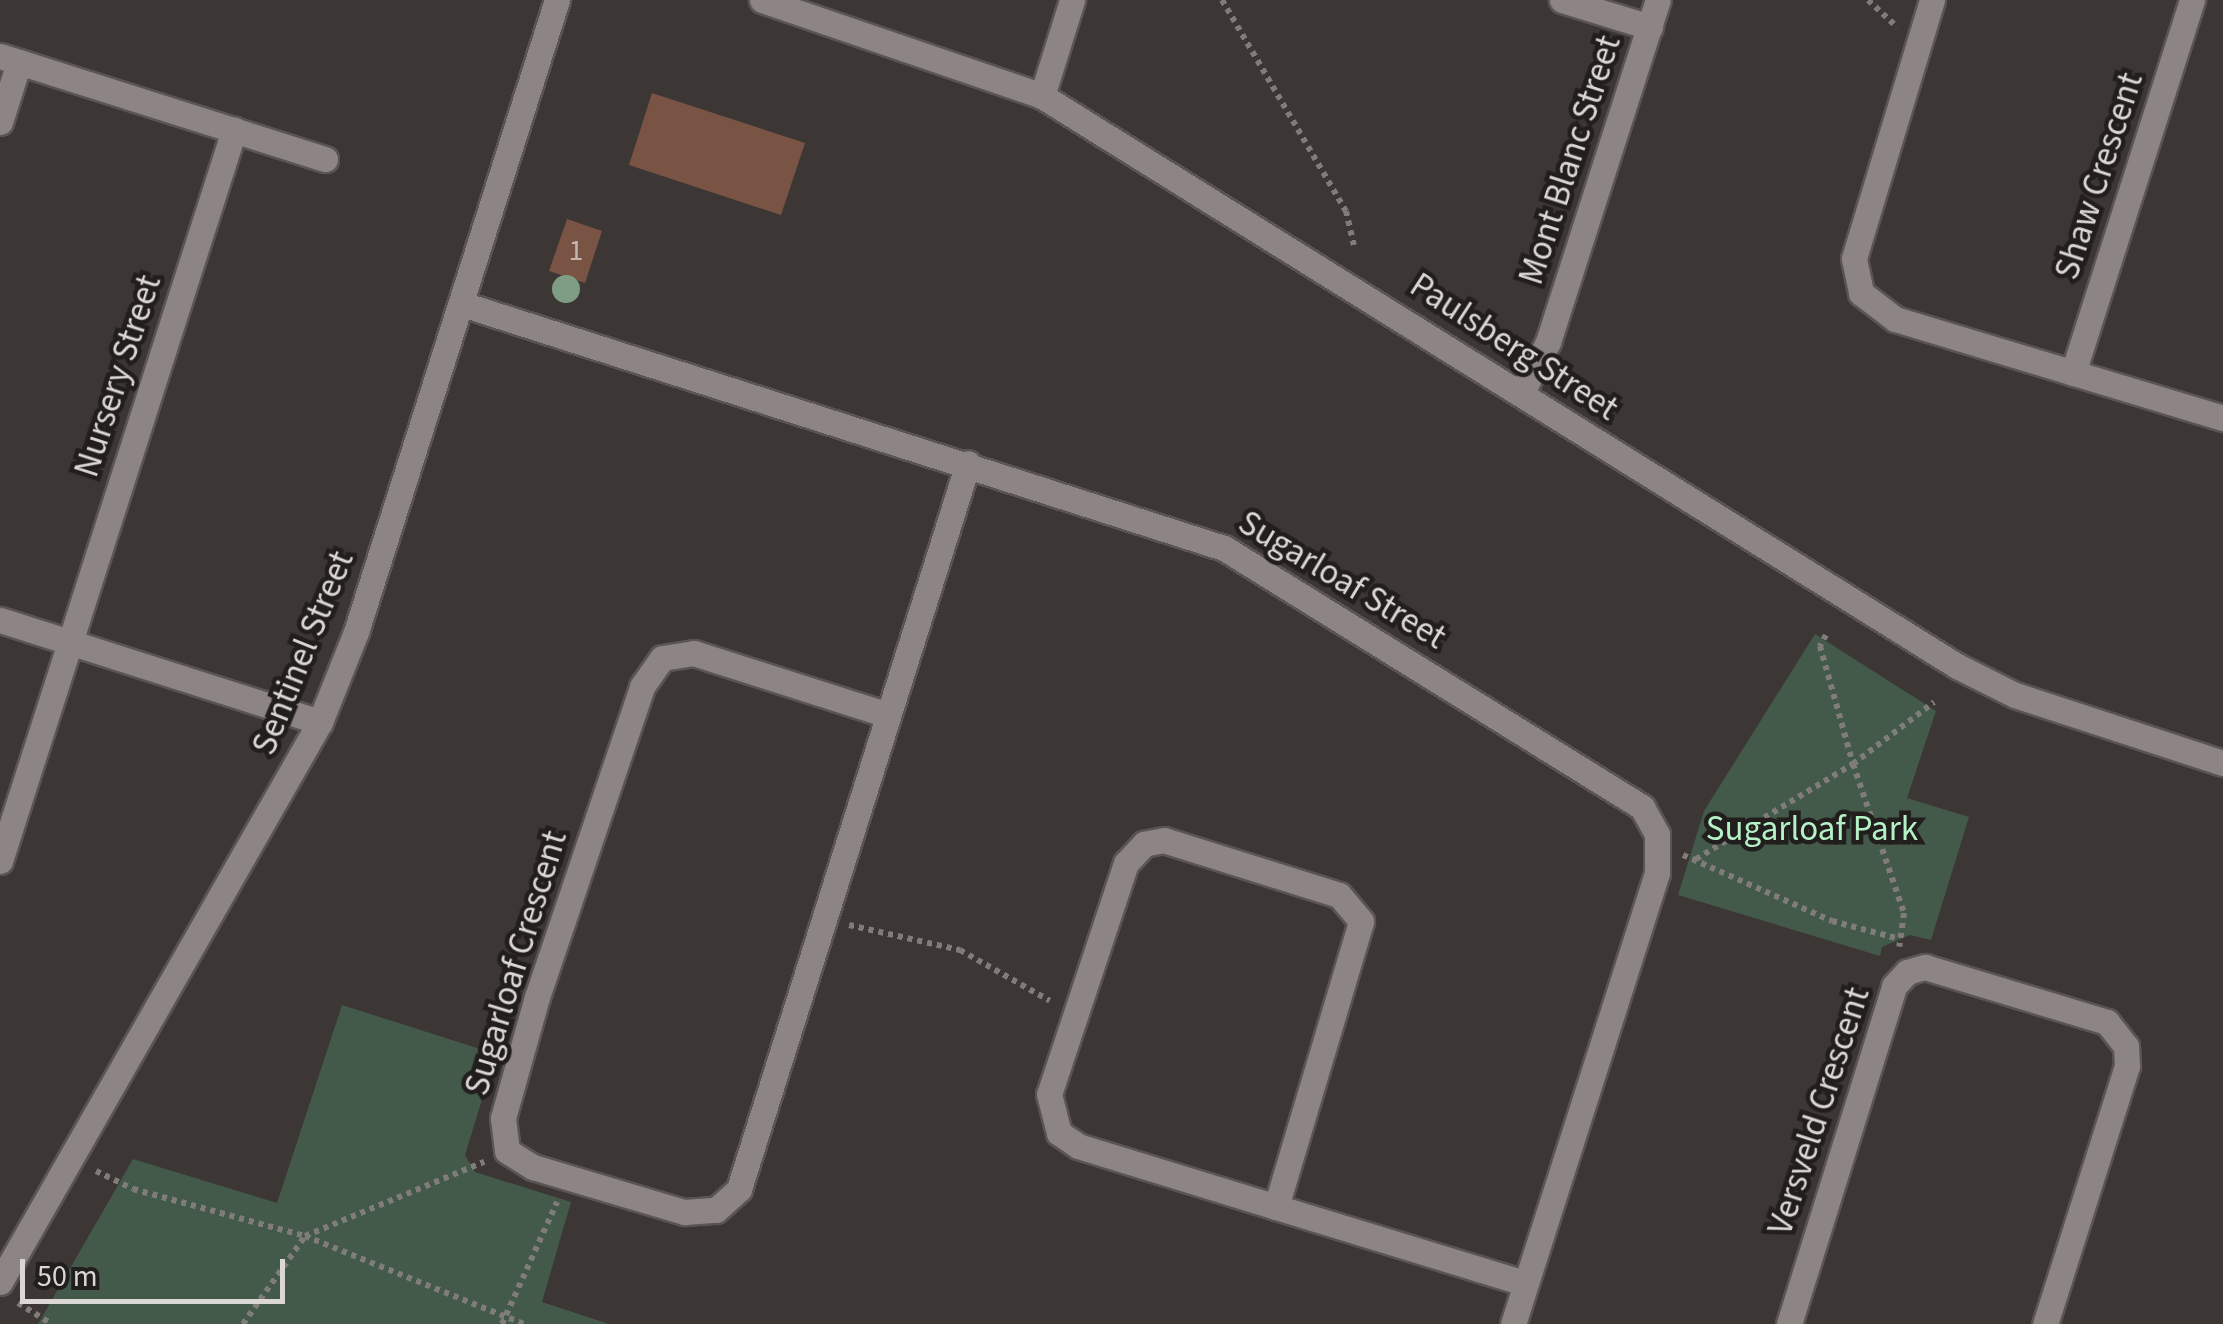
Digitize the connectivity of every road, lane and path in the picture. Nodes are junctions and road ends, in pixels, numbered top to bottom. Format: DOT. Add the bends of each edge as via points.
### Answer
graph roads {
  1 [pos="558,0"];
  2 [pos="762,0"];
  3 [pos="1072,0"];
  4 [pos="1222,0"];
  5 [pos="1562,0"];
  6 [pos="1658,0"];
  7 [pos="1868,0"];
  8 [pos="1932,0"];
  9 [pos="2192,0"];
  10 [pos="1650,27"];
  11 [pos="1898,27"];
  12 [pos="10,59"];
  13 [pos="1042,96"];
  14 [pos="0,122"];
  15 [pos="234,130"];
  16 [pos="325,159"];
  17 [pos="1354,246"];
  18 [pos="462,304"];
  19 [pos="2073,372"];
  20 [pos="1521,394"];
  21 [pos="2223,418"];
  22 [pos="968,463"];
  23 [pos="0,620"];
  24 [pos="1826,635"];
  25 [pos="69,642"];
  26 [pos="1934,702"];
  27 [pos="888,714"];
  28 [pos="320,722"];
  29 [pos="2223,763"];
  30 [pos="1853,764"];
  31 [pos="1660,848"];
  32 [pos="1696,859"];
  33 [pos="0,861"];
  34 [pos="823,919"];
  35 [pos="1896,938"];
  36 [pos="1907,972"];
  37 [pos="1076,1016"];
  38 [pos="507,1151"];
  39 [pos="72,1159"];
  40 [pos="568,1177"];
  41 [pos="1276,1208"];
  42 [pos="305,1236"];
  43 [pos="9,1249"];
  44 [pos="0,1282"];
  45 [pos="1526,1283"];
  46 [pos="41,1316"];
  47 [pos="504,1320"];
  48 [pos="52,1324"];
  49 [pos="242,1324"];
  50 [pos="524,1324"];
  51 [pos="1513,1324"];
  52 [pos="1789,1324"];
  53 [pos="2044,1324"];
  1 -- 18 [label="street, Sentinel Street"];
  2 -- 13 [label="street, Paulsberg Street"];
  3 -- 13 [label="street"];
  4 -- 17 [label="path" via="1346,211"];
  5 -- 10 [label="street"];
  6 -- 10 [label="street, Mont Blanc Street"];
  7 -- 11 [label="path"];
  8 -- 19 [label="street" via="1854,258 1856,282 1881,314"];
  9 -- 19 [label="street, Shaw Crescent"];
  10 -- 20 [label="street, Mont Blanc Street" via="1548,342"];
  12 -- 14 [label="street"];
  12 -- 15 [label="street"];
  13 -- 20 [label="street, Paulsberg Street"];
  15 -- 16 [label="street"];
  15 -- 25 [label="street, Nursery Street"];
  18 -- 22 [label="street, Sugarloaf Street"];
  18 -- 28 [label="street, Sentinel Street" via="356,632"];
  19 -- 21 [label="street"];
  20 -- 29 [label="street, Paulsberg Street" via="1986,681"];
  22 -- 27 [label="street, Sugarloaf Crescent"];
  22 -- 31 [label="street, Sugarloaf Street" via="1186,532 1258,566 1630,796 1652,821"];
  23 -- 25 [label="street"];
  24 -- 30 [label="path" via="1820,646"];
  25 -- 28 [label="street"];
  25 -- 33 [label="street, Nursery Street"];
  26 -- 30 [label="path"];
  27 -- 34 [label="street, Sugarloaf Crescent"];
  27 -- 38 [label="street, Sugarloaf Crescent" via="694,653 662,658 642,687 537,997 503,1118"];
  28 -- 39 [label="street, Sentinel Street"];
  30 -- 32 [label="path"];
  30 -- 35 [label="path" via="1904,912"];
  31 -- 32 [label="path"];
  31 -- 45 [label="street"];
  32 -- 35 [label="path" via="1832,921"];
  34 -- 37 [label="path" via="960,950"];
  34 -- 40 [label="street, Sugarloaf Crescent" via="739,1189 716,1210 684,1212"];
  35 -- 36 [label="path"];
  36 -- 52 [label="street, Versveld Crescent" via="1894,986"];
  36 -- 53 [label="street, Versveld Crescent" via="1925,966 2098,1018 2122,1036 2127,1066"];
  37 -- 41 [label="street" via="1049,1094 1052,1123 1067,1141"];
  37 -- 41 [label="street" via="1126,863 1144,844 1164,840 1349,901 1362,932"];
  38 -- 40 [label="street, Sugarloaf Crescent"];
  38 -- 42 [label="path"];
  39 -- 42 [label="path" via="133,1189"];
  39 -- 43 [label="street, Sentinel Street"];
  40 -- 47 [label="path"];
  41 -- 45 [label="street"];
  42 -- 47 [label="path"];
  42 -- 49 [label="path"];
  43 -- 44 [label="street, Sentinel Street"];
  45 -- 51 [label="street"];
  46 -- 48 [label="path"];
  47 -- 50 [label="path"];
}
